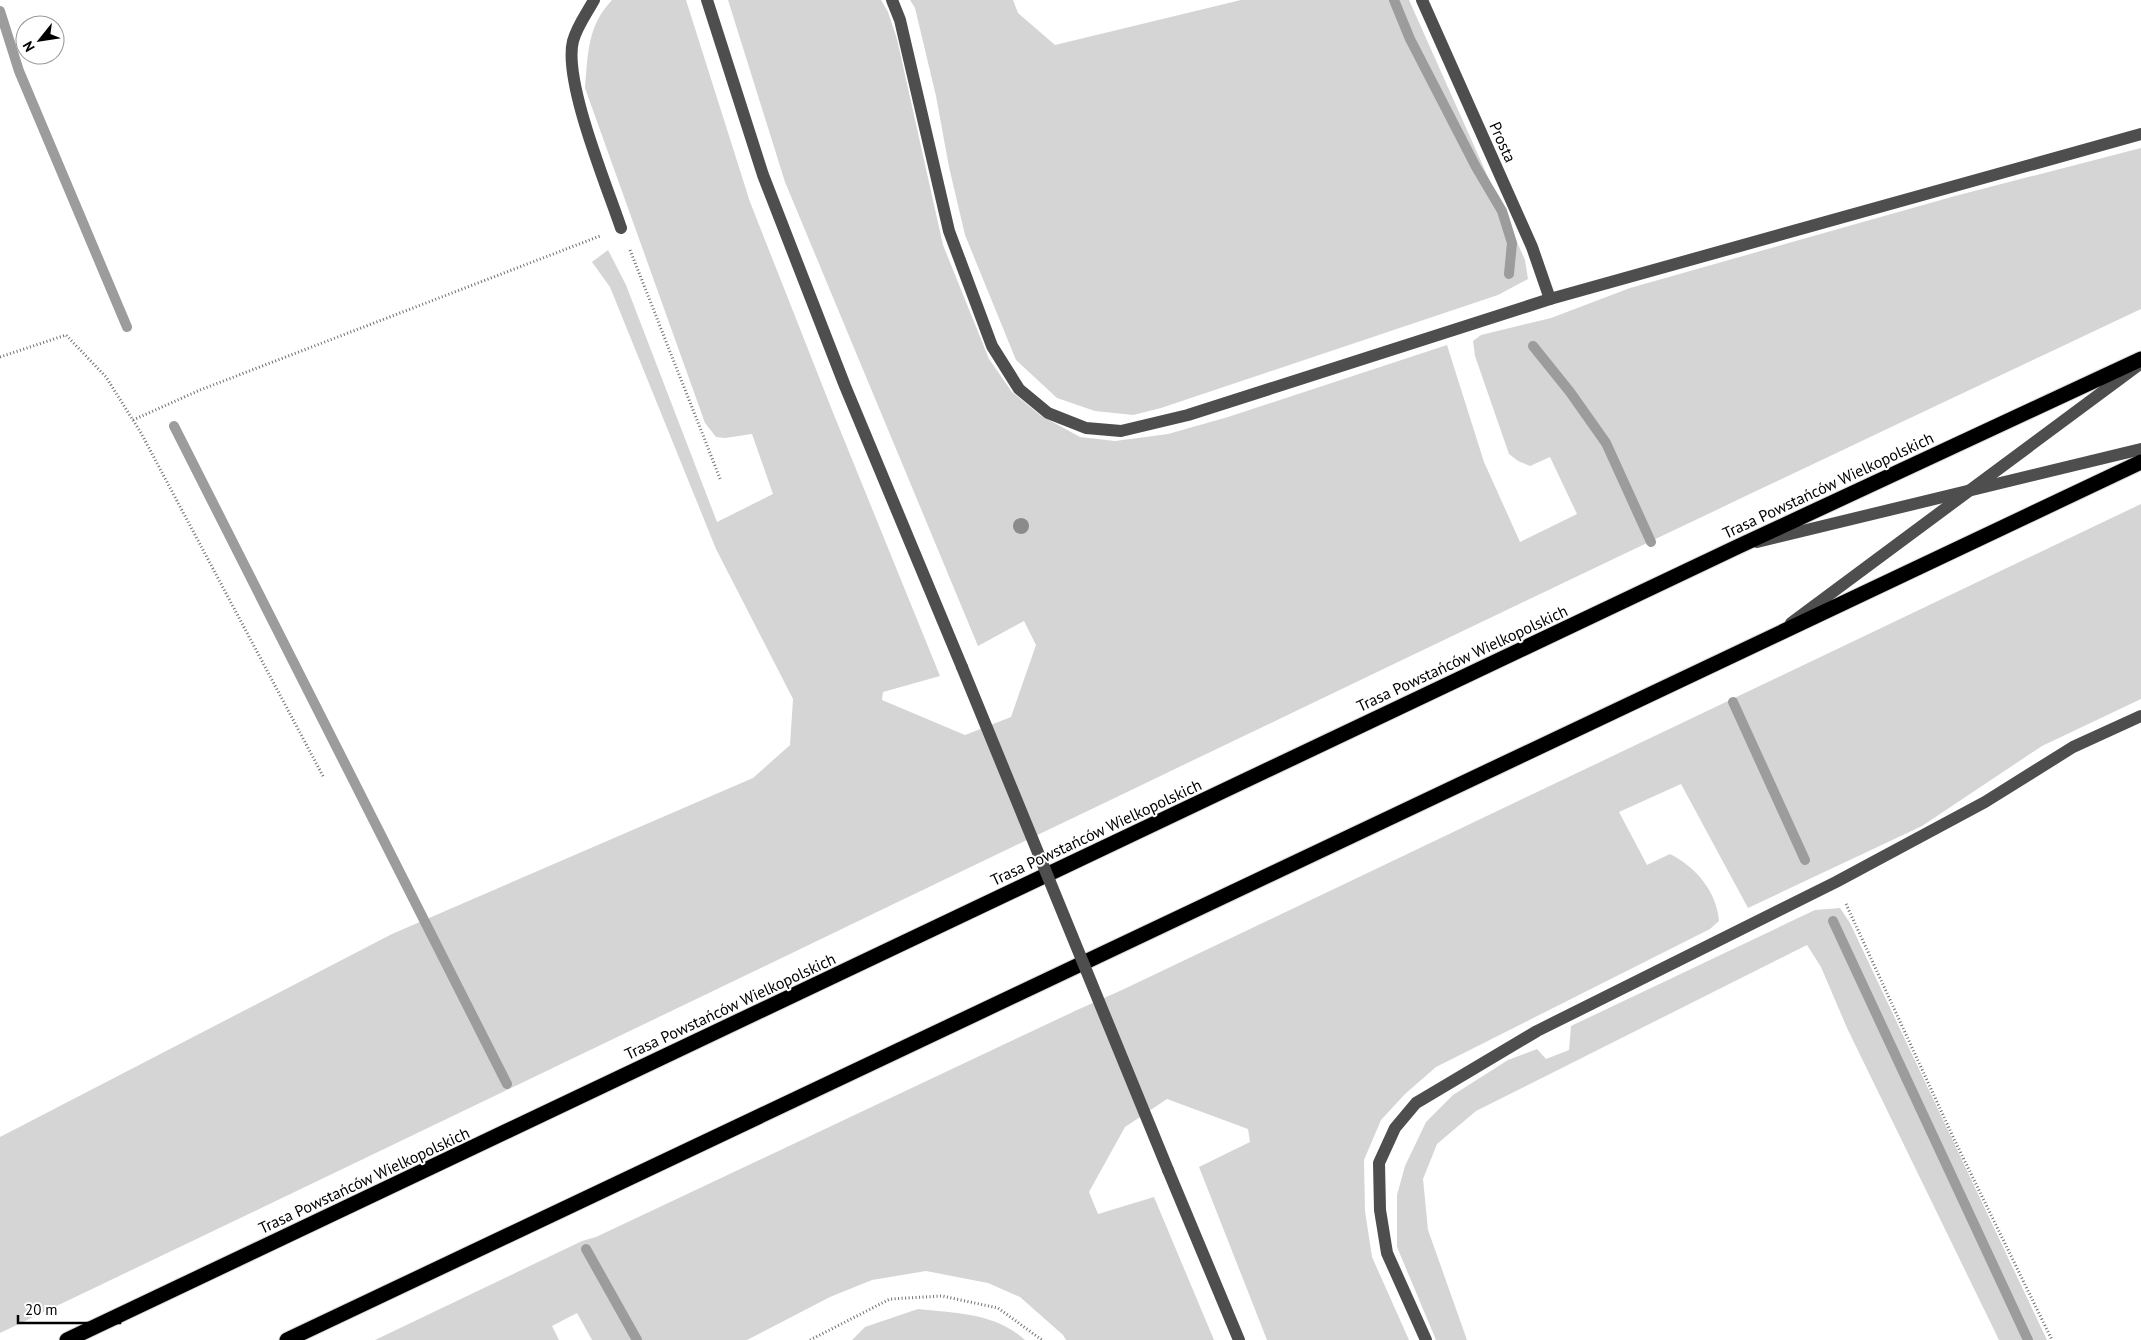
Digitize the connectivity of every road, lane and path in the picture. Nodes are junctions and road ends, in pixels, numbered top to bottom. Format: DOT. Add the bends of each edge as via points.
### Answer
graph roads {
  1 [pos="594,0"];
  2 [pos="706,0"];
  3 [pos="892,0"];
  4 [pos="1422,0"];
  5 [pos="2141,134"];
  6 [pos="621,228"];
  7 [pos="1550,299"];
  8 [pos="0,357"];
  9 [pos="2141,359"];
  10 [pos="2141,363"];
  11 [pos="133,420"];
  12 [pos="2141,449"];
  13 [pos="2141,462"];
  14 [pos="721,480"];
  15 [pos="1969,491"];
  16 [pos="1737,547"];
  17 [pos="1778,632"];
  18 [pos="2141,716"];
  19 [pos="324,778"];
  20 [pos="1836,882"];
  21 [pos="67,1340"];
  22 [pos="287,1340"];
  23 [pos="810,1340"];
  24 [pos="1042,1340"];
  25 [pos="1239,1340"];
  26 [pos="1426,1340"];
  27 [pos="2052,1340"];
  1 -- 6 [label="street" via="573,42 573,70 579,104"];
  2 -- 25 [label="street, bridge" via="763,175 845,386"];
  3 -- 7 [label="street" via="900,20 949,231 992,346 1020,389 1048,413 1086,428 1121,431 1150,425"];
  4 -- 7 [label="street, Prosta" via="1532,247"];
  5 -- 7 [label="street"];
  6 -- 11 [label="path" via="200,390"];
  6 -- 14 [label="path"];
  8 -- 11 [label="path" via="66,335 106,377"];
  9 -- 16 [label="highway, Trasa Powstańców Wielkopolskich"];
  10 -- 15 [label="street"];
  11 -- 19 [label="path"];
  12 -- 15 [label="street"];
  13 -- 17 [label="highway"];
  15 -- 16 [label="street"];
  15 -- 17 [label="street"];
  16 -- 21 [label="highway, Trasa Powstańców Wielkopolskich"];
  17 -- 22 [label="highway"];
  18 -- 20 [label="street" via="2072,747 1985,802"];
  20 -- 26 [label="street" via="1537,1031 1416,1102 1394,1128 1379,1163 1380,1210 1387,1253"];
  20 -- 27 [label="path" via="1954,1139"];
  23 -- 24 [label="path" via="890,1299 942,1296 998,1308"];
}
